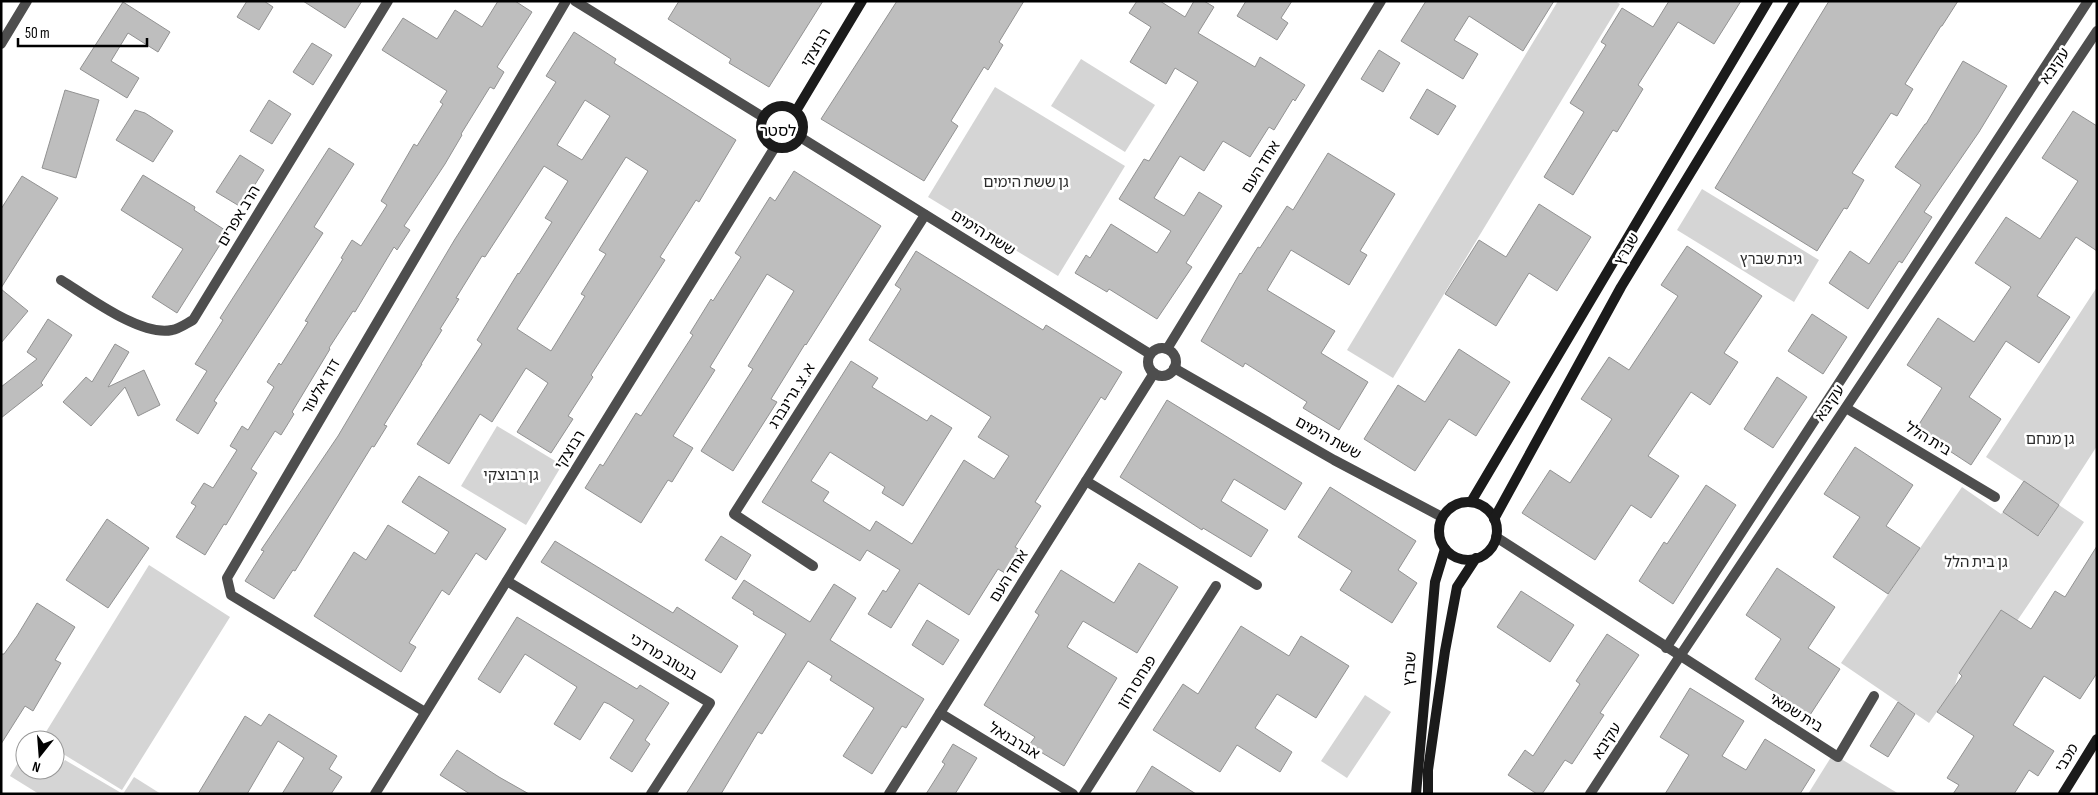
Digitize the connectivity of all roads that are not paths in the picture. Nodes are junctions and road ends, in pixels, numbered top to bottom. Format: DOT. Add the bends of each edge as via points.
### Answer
graph roads {
  1 [pos="27,1"];
  2 [pos="388,1"];
  3 [pos="566,1"];
  4 [pos="575,1"];
  5 [pos="862,1"];
  6 [pos="1381,1"];
  7 [pos="1768,1"];
  8 [pos="1795,1"];
  9 [pos="2088,1"];
  10 [pos="2097,31"];
  11 [pos="1,44"];
  12 [pos="796,111"];
  13 [pos="763,117"];
  14 [pos="800,137"];
  15 [pos="775,147"];
  16 [pos="925,215"];
  17 [pos="61,280"];
  18 [pos="1167,349"];
  19 [pos="1150,354"];
  20 [pos="1174,368"];
  21 [pos="1154,374"];
  22 [pos="1846,408"];
  23 [pos="1086,482"];
  24 [pos="1995,497"];
  25 [pos="1471,502"];
  26 [pos="1442,517"];
  27 [pos="1494,519"];
  28 [pos="1496,537"];
  29 [pos="1445,549"];
  30 [pos="1476,558"];
  31 [pos="813,566"];
  32 [pos="507,581"];
  33 [pos="1257,585"];
  34 [pos="1216,586"];
  35 [pos="1666,648"];
  36 [pos="1680,656"];
  37 [pos="1874,696"];
  38 [pos="425,712"];
  39 [pos="940,713"];
  40 [pos="2097,738"];
  41 [pos="375,794"];
  42 [pos="651,794"];
  43 [pos="889,794"];
  44 [pos="1073,794"];
  45 [pos="1084,794"];
  46 [pos="1416,794"];
  47 [pos="1428,794"];
  48 [pos="1590,794"];
  49 [pos="2063,794"];
  1 -- 11 [label="street"];
  2 -- 17 [label="street, הרב אפרים" via="193,320 172,330 148,329 124,319"];
  3 -- 38 [label="street, דוד אלעזר" via="227,578 231,595"];
  4 -- 13 [label="street"];
  5 -- 12 [label="street, רבוצקי"];
  6 -- 18 [label="street, אחד העם"];
  7 -- 25 [label="street, שברץ"];
  8 -- 27 [label="street, שברץ" via="1621,287"];
  9 -- 35 [label="street, עקיבא"];
  10 -- 22 [label="street, עקיבא"];
  12 -- 13 [label="street" via="782,106 773,108"];
  12 -- 14 [label="street" via="803,125"];
  13 -- 15 [label="street" via="762,135"];
  14 -- 15 [label="street" via="789,147"];
  14 -- 16 [label="street, ששת הימים"];
  15 -- 32 [label="street, רבוצקי"];
  16 -- 19 [label="street, ששת הימים"];
  16 -- 31 [label="street, א. צ. גרינברג" via="734,514"];
  18 -- 19 [label="street" via="1158,348"];
  18 -- 20 [label="street" via="1175,357"];
  19 -- 21 [label="street" via="1148,363"];
  20 -- 21 [label="street" via="1168,374"];
  20 -- 26 [label="street, ששת הימים" via="1334,460"];
  21 -- 23 [label="street, אחד העם"];
  22 -- 24 [label="street, בית הלל"];
  22 -- 36 [label="street, עקיבא"];
  23 -- 33 [label="street"];
  23 -- 39 [label="street, אחד העם"];
  25 -- 26 [label="street" via="1454,506"];
  25 -- 27 [label="street" via="1488,510"];
  26 -- 29 [label="street" via="1440,533"];
  27 -- 28 [label="street"];
  28 -- 30 [label="street" via="1485,554"];
  28 -- 35 [label="street"];
  29 -- 30 [label="street" via="1459,558"];
  29 -- 46 [label="street, שברץ" via="1435,582"];
  30 -- 47 [label="street, שברץ" via="1457,587 1428,770"];
  32 -- 38 [label="street, רבוצקי"];
  32 -- 42 [label="street, בנטוב מרדכי" via="710,703"];
  34 -- 45 [label="street, פנחס רוזן"];
  35 -- 36 [label="street"];
  36 -- 37 [label="street, בית שמאי" via="1838,757"];
  36 -- 48 [label="street, עקיבא"];
  38 -- 41 [label="street, רבוצקי"];
  39 -- 43 [label="street, אחד העם"];
  39 -- 44 [label="street, אברבנאל"];
  40 -- 49 [label="street, מכבי"];
}
